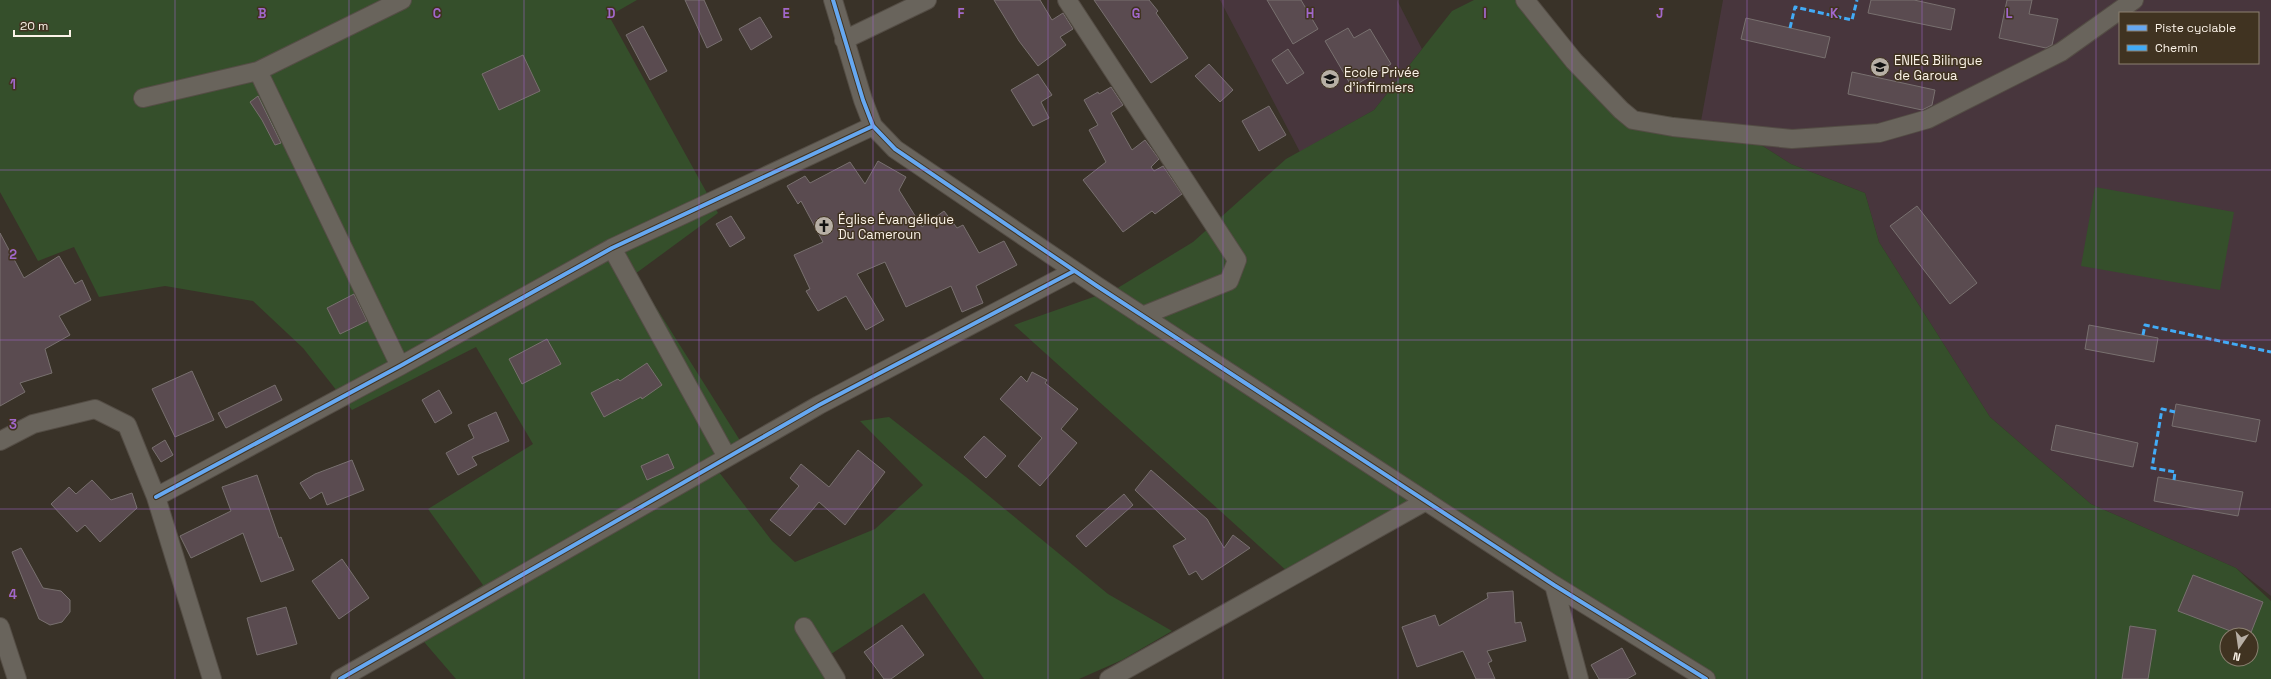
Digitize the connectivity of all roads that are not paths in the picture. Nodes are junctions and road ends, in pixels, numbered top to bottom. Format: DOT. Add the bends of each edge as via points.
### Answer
graph roads {
  1 [pos="402,0"];
  2 [pos="833,0"];
  3 [pos="927,0"];
  4 [pos="1067,0"];
  5 [pos="1525,0"];
  6 [pos="2134,0"];
  7 [pos="844,40"];
  8 [pos="258,71"];
  9 [pos="143,98"];
  10 [pos="873,126"];
  11 [pos="612,248"];
  12 [pos="1074,271"];
  13 [pos="1142,316"];
  14 [pos="400,366"];
  15 [pos="0,441"];
  16 [pos="727,457"];
  17 [pos="156,497"];
  18 [pos="1426,501"];
  19 [pos="1554,585"];
  20 [pos="0,627"];
  21 [pos="804,627"];
  22 [pos="17,679"];
  23 [pos="212,679"];
  24 [pos="340,679"];
  25 [pos="836,679"];
  26 [pos="1108,679"];
  27 [pos="1579,679"];
  28 [pos="1706,679"];
  1 -- 8 [label="street"];
  2 -- 7 [label="street"];
  3 -- 7 [label="street"];
  4 -- 13 [label="street" via="1237,260 1229,281"];
  5 -- 6 [label="street" via="1574,61 1633,120 1673,127 1792,139 1879,133 1928,119 2061,52"];
  7 -- 10 [label="street"];
  8 -- 9 [label="street"];
  8 -- 14 [label="street"];
  10 -- 11 [label="street"];
  10 -- 12 [label="street" via="895,148"];
  11 -- 14 [label="street"];
  11 -- 16 [label="street"];
  12 -- 13 [label="street"];
  12 -- 16 [label="street" via="819,405"];
  13 -- 18 [label="street"];
  14 -- 17 [label="street"];
  15 -- 17 [label="street" via="33,424 95,409 127,425"];
  16 -- 24 [label="street"];
  17 -- 23 [label="street"];
  18 -- 19 [label="street"];
  18 -- 26 [label="street"];
  19 -- 27 [label="street"];
  19 -- 28 [label="street"];
  20 -- 22 [label="street"];
  21 -- 25 [label="street"];
}
